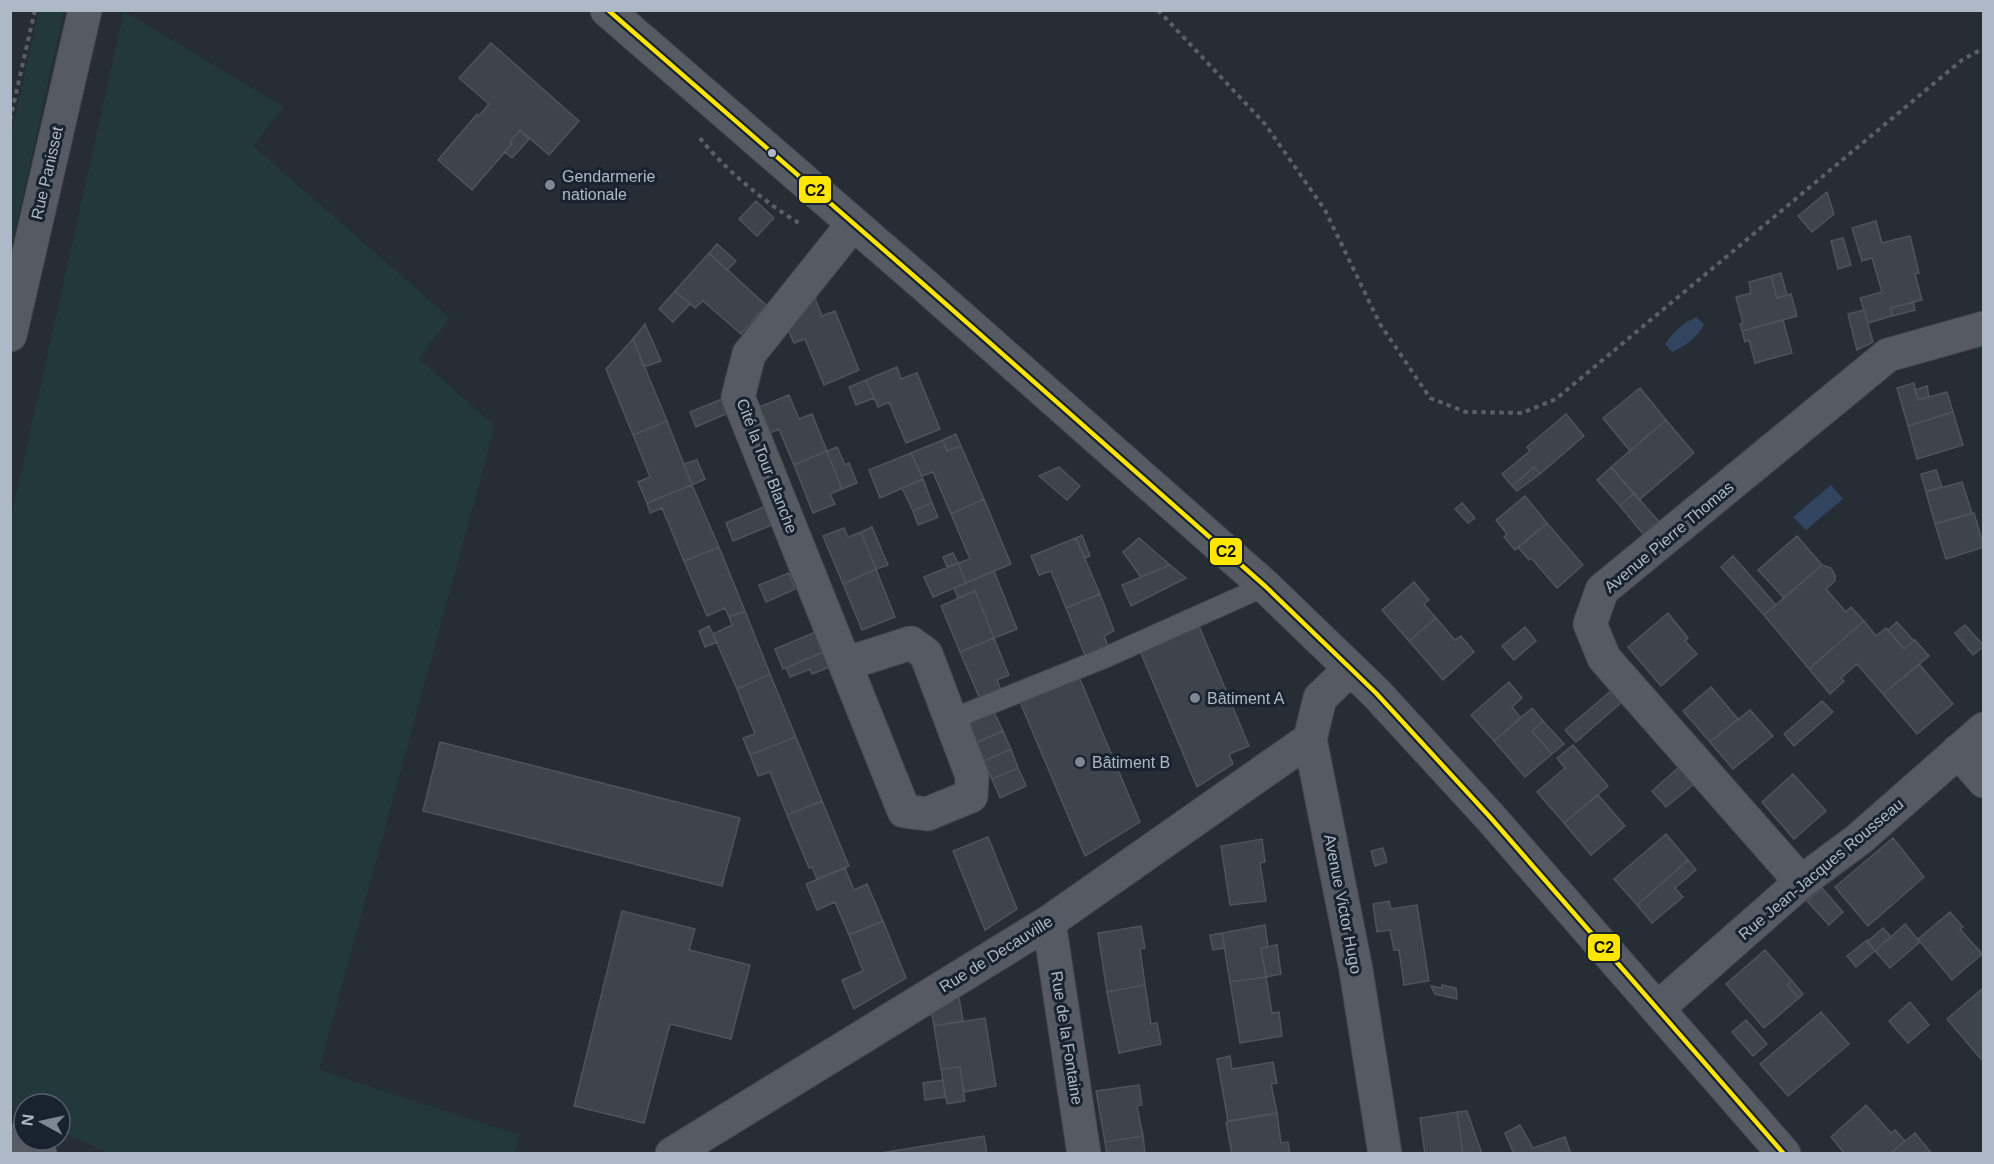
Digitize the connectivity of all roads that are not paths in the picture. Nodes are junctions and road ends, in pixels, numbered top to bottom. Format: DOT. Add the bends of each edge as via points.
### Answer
graph roads {
  1 [pos="85,10"];
  2 [pos="607,10"];
  3 [pos="853,224"];
  4 [pos="1983,328"];
  5 [pos="10,335"];
  6 [pos="1265,586"];
  7 [pos="845,664"];
  8 [pos="1350,669"];
  9 [pos="950,720"];
  10 [pos="1983,729"];
  11 [pos="1310,739"];
  12 [pos="1958,751"];
  13 [pos="1983,781"];
  14 [pos="1801,882"];
  15 [pos="1049,922"];
  16 [pos="1658,1008"];
  17 [pos="10,1140"];
  18 [pos="40,1154"];
  19 [pos="672,1154"];
  20 [pos="1084,1154"];
  21 [pos="1385,1154"];
  22 [pos="1784,1154"];
  1 -- 5 [label="street, Rue Panisset"];
  2 -- 3 [label="street"];
  3 -- 6 [label="street"];
  3 -- 7 [label="street, Cité la Tour Blanche" via="748,354 738,397"];
  4 -- 14 [label="street, Avenue Pierre Thomas" via="1888,355 1602,590 1590,624 1604,658"];
  6 -- 8 [label="street"];
  6 -- 9 [label="lane" via="1104,658"];
  7 -- 9 [label="street, Cité la Tour Blanche" via="911,643 926,654"];
  7 -- 9 [label="street, Cité la Tour Blanche" via="904,811 927,814 971,796 972,776"];
  8 -- 11 [label="street, Avenue Victor Hugo" via="1320,698"];
  8 -- 16 [label="street" via="1490,817"];
  10 -- 12 [label="street, Rue Jean-Jacques Rousseau"];
  11 -- 15 [label="street, Rue de Decauville"];
  11 -- 21 [label="street, Avenue Victor Hugo" via="1356,970"];
  12 -- 13 [label="street"];
  12 -- 14 [label="street, Rue Jean-Jacques Rousseau" via="1860,839"];
  14 -- 16 [label="street, Rue Jean-Jacques Rousseau"];
  15 -- 19 [label="street, Rue de Decauville"];
  15 -- 20 [label="street, Rue de la Fontaine"];
  16 -- 22 [label="street"];
  17 -- 18 [label="street"];
}
